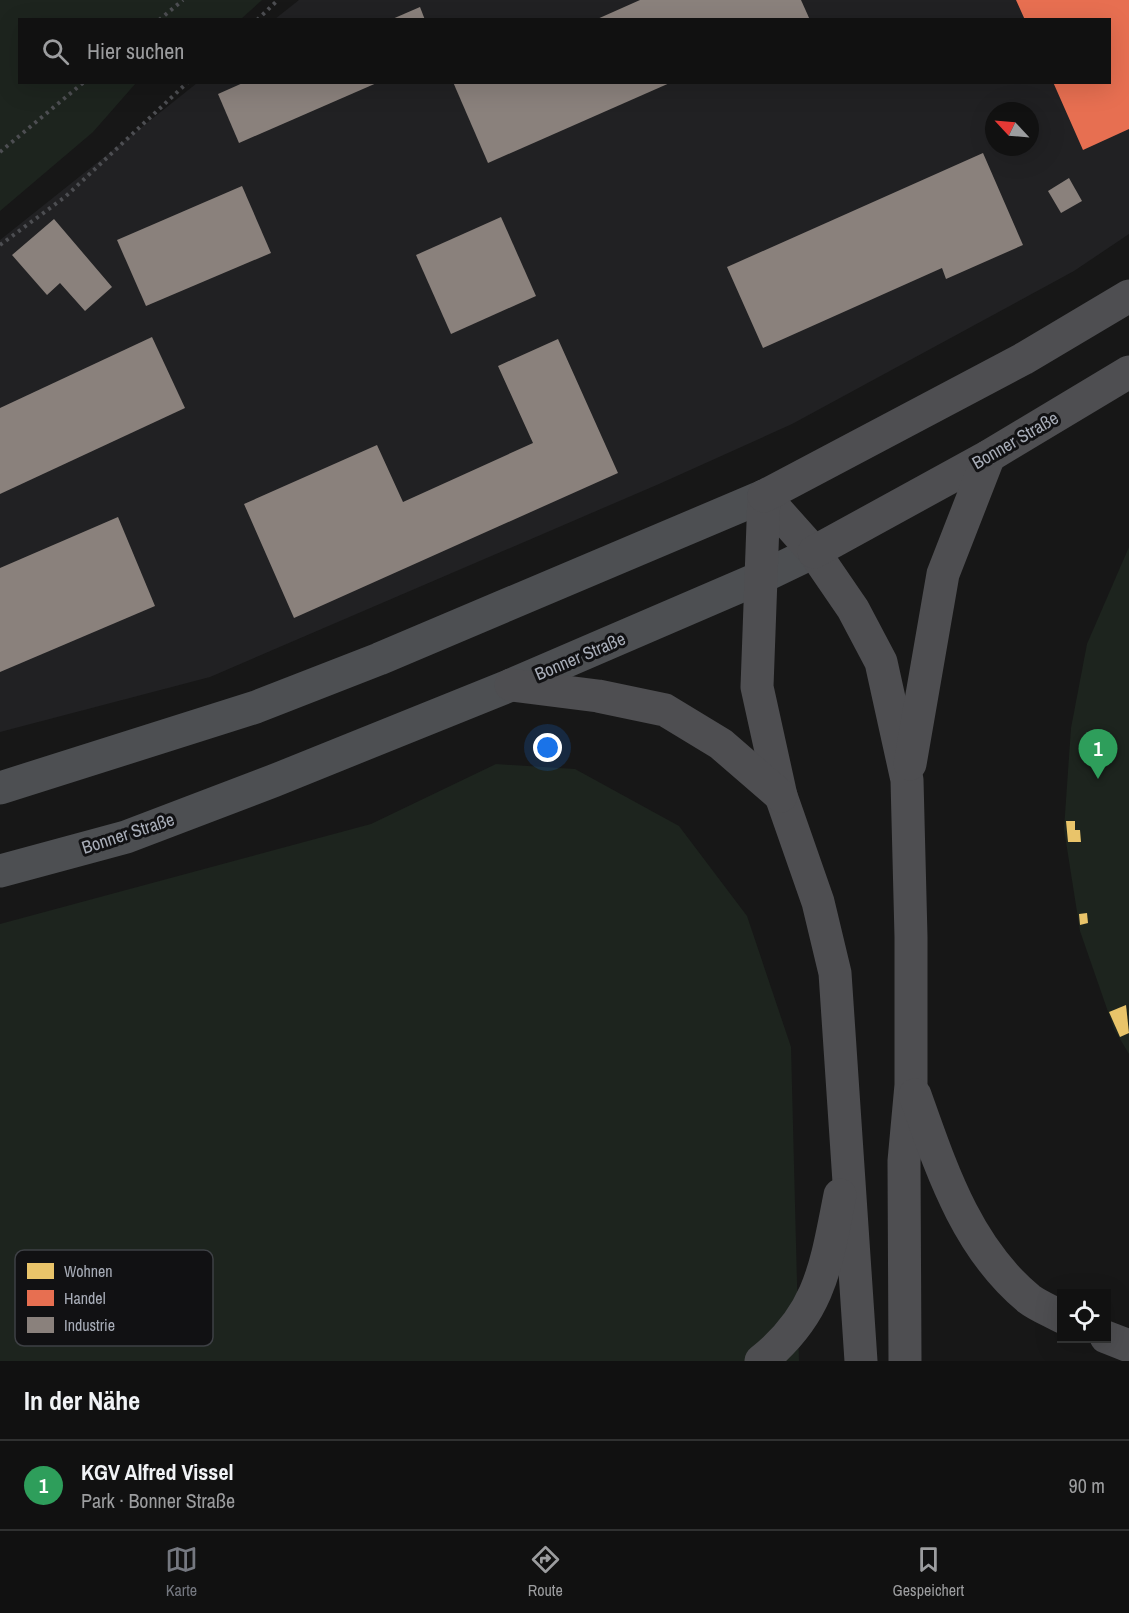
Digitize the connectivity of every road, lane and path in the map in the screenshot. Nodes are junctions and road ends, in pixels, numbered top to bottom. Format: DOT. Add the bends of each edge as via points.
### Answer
graph roads {
  1 [pos="183,0"];
  2 [pos="278,0"];
  3 [pos="161,18"];
  4 [pos="258,18"];
  5 [pos="82,84"];
  6 [pos="186,84"];
  7 [pos="0,152"];
  8 [pos="0,244"];
  9 [pos="1129,296"];
  10 [pos="1129,372"];
  11 [pos="989,456"];
  12 [pos="764,496"];
  13 [pos="814,552"];
  14 [pos="762,577"];
  15 [pos="511,685"];
  16 [pos="907,780"];
  17 [pos="0,788"];
  18 [pos="781,796"];
  19 [pos="0,871"];
  20 [pos="912,1085"];
  21 [pos="849,1152"];
  22 [pos="1057,1314"];
  23 [pos="1111,1339"];
  24 [pos="1129,1346"];
  25 [pos="761,1361"];
  26 [pos="861,1361"];
  27 [pos="905,1361"];
  1 -- 3 [label="path"];
  2 -- 4 [label="path"];
  5 -- 7 [label="path"];
  6 -- 8 [label="path" via="65,197"];
  9 -- 12 [label="highway" via="1013,365"];
  10 -- 11 [label="highway, Bonner Straße"];
  11 -- 13 [label="highway, Bonner Straße"];
  11 -- 16 [label="highway" via="943,574"];
  12 -- 13 [label="highway"];
  12 -- 14 [label="highway"];
  12 -- 17 [label="main road" via="266,703"];
  13 -- 14 [label="main road, Bonner Straße"];
  13 -- 16 [label="highway" via="853,609 881,662"];
  14 -- 15 [label="main road, Bonner Straße"];
  14 -- 18 [label="highway" via="757,687"];
  15 -- 18 [label="highway" via="598,696 665,710 721,744"];
  15 -- 19 [label="main road, Bonner Straße" via="126,837"];
  16 -- 20 [label="highway"];
  18 -- 21 [label="highway" via="818,902 835,973"];
  20 -- 22 [label="highway" via="948,1188 985,1251 1030,1299"];
  20 -- 27 [label="highway" via="904,1161"];
  21 -- 25 [label="highway" via="824,1274 808,1310"];
  21 -- 26 [label="highway"];
  23 -- 24 [label="highway"];
}
